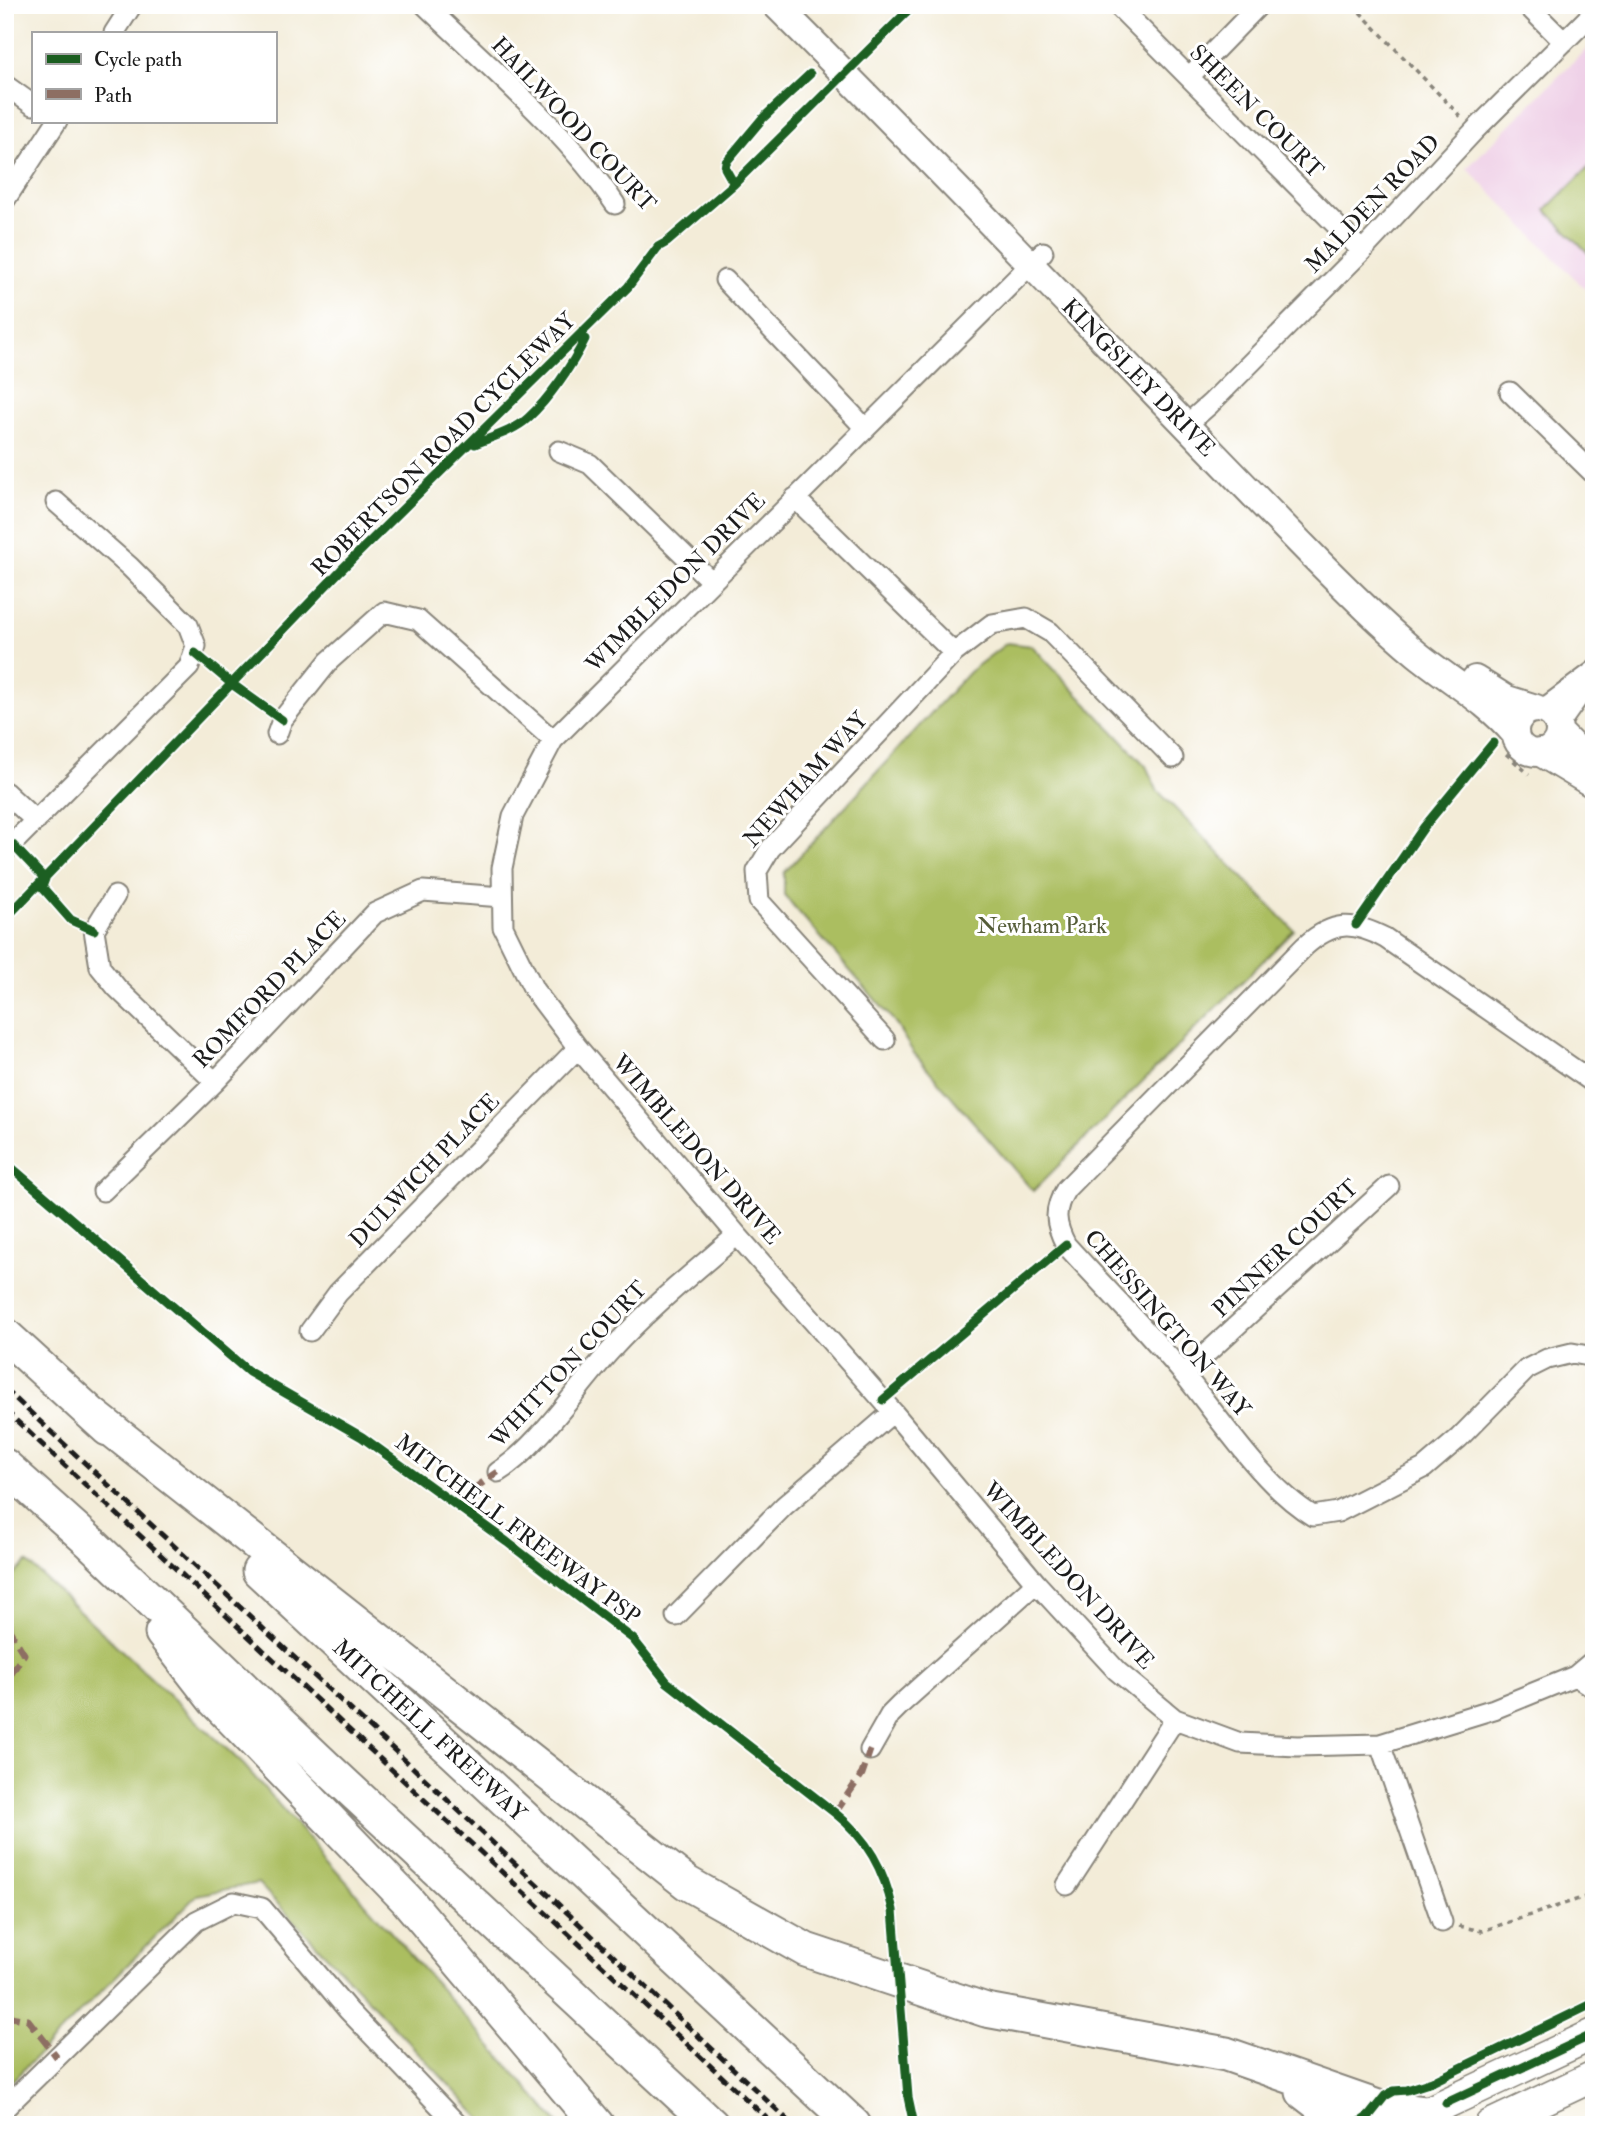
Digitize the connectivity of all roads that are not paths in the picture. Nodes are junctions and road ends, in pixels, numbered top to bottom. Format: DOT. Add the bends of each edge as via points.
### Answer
graph roads {
  1 [pos="132,5"];
  2 [pos="425,5"];
  3 [pos="776,5"];
  4 [pos="797,5"];
  5 [pos="1118,5"];
  6 [pos="1259,5"];
  7 [pos="1527,5"];
  8 [pos="1594,12"];
  9 [pos="115,32"];
  10 [pos="1564,42"];
  11 [pos="1189,77"];
  12 [pos="5,85"];
  13 [pos="32,104"];
  14 [pos="55,122"];
  15 [pos="5,200"];
  16 [pos="615,204"];
  17 [pos="1362,251"];
  18 [pos="1037,258"];
  19 [pos="725,280"];
  20 [pos="1510,392"];
  21 [pos="1192,421"];
  22 [pos="865,428"];
  23 [pos="559,451"];
  24 [pos="1594,474"];
  25 [pos="795,498"];
  26 [pos="55,502"];
  27 [pos="711,581"];
  28 [pos="954,653"];
  29 [pos="1594,673"];
  30 [pos="1549,719"];
  31 [pos="278,734"];
  32 [pos="1515,734"];
  33 [pos="553,740"];
  34 [pos="1539,752"];
  35 [pos="1173,758"];
  36 [pos="1594,767"];
  37 [pos="1594,785"];
  38 [pos="5,792"];
  39 [pos="36,821"];
  40 [pos="5,851"];
  41 [pos="115,896"];
  42 [pos="502,897"];
  43 [pos="885,1040"];
  44 [pos="578,1048"];
  45 [pos="215,1082"];
  46 [pos="1594,1083"];
  47 [pos="1389,1186"];
  48 [pos="103,1191"];
  49 [pos="737,1235"];
  50 [pos="310,1331"];
  51 [pos="5,1335"];
  52 [pos="1594,1357"];
  53 [pos="1184,1374"];
  54 [pos="893,1412"];
  55 [pos="93,1415"];
  56 [pos="5,1466"];
  57 [pos="498,1472"];
  58 [pos="91,1543"];
  59 [pos="1036,1583"];
  60 [pos="676,1616"];
  61 [pos="1594,1660"];
  62 [pos="1575,1676"];
  63 [pos="1594,1688"];
  64 [pos="1175,1719"];
  65 [pos="1380,1744"];
  66 [pos="870,1750"];
  67 [pos="1067,1885"];
  68 [pos="1441,1922"];
  69 [pos="1594,2034"];
  70 [pos="1276,2072"];
  71 [pos="1594,2076"];
  72 [pos="5,2108"];
  73 [pos="1413,2119"];
  74 [pos="458,2125"];
  75 [pos="597,2125"];
  76 [pos="712,2125"];
  77 [pos="854,2125"];
  78 [pos="1346,2125"];
  79 [pos="1490,2125"];
  1 -- 9 [label="street"];
  2 -- 16 [label="street, HAILWOOD COURT" via="526,103 596,177"];
  3 -- 18 [label="main road, KINGSLEY DRIVE"];
  4 -- 18 [label="main road, KINGSLEY DRIVE"];
  5 -- 11 [label="street, SHEEN COURT"];
  6 -- 11 [label="street"];
  7 -- 10 [label="street"];
  8 -- 10 [label="street, MALDEN ROAD"];
  10 -- 17 [label="street, MALDEN ROAD"];
  11 -- 17 [label="street, SHEEN COURT"];
  12 -- 13 [label="street"];
  14 -- 15 [label="street"];
  17 -- 21 [label="street, MALDEN ROAD"];
  18 -- 21 [label="main road, KINGSLEY DRIVE"];
  18 -- 22 [label="street, WIMBLEDON DRIVE"];
  19 -- 22 [label="street"];
  20 -- 24 [label="street"];
  21 -- 30 [label="main road, KINGSLEY DRIVE" via="1431,645 1484,686"];
  21 -- 32 [label="main road, KINGSLEY DRIVE" via="1342,585 1416,653 1503,719"];
  22 -- 25 [label="street, WIMBLEDON DRIVE"];
  23 -- 27 [label="street" via="590,464"];
  25 -- 27 [label="street, WIMBLEDON DRIVE"];
  25 -- 28 [label="street"];
  26 -- 39 [label="street" via="188,625 196,646 189,667"];
  27 -- 33 [label="street, WIMBLEDON DRIVE"];
  28 -- 35 [label="street, NEWHAM WAY" via="992,624 1026,618 1050,632"];
  28 -- 43 [label="street, NEWHAM WAY" via="770,849 757,871 759,901"];
  29 -- 30 [label="street"];
  30 -- 32 [label="main road" via="1522,714"];
  30 -- 34 [label="main road" via="1555,744"];
  30 -- 36 [label="main road, KINGSLEY DRIVE"];
  31 -- 33 [label="street" via="282,720 330,661 384,612 418,620"];
  32 -- 34 [label="main road" via="1526,750"];
  33 -- 42 [label="street, WIMBLEDON DRIVE" via="513,816 502,869"];
  34 -- 37 [label="main road"];
  38 -- 39 [label="street"];
  39 -- 40 [label="street"];
  41 -- 45 [label="street" via="94,930 100,967"];
  42 -- 44 [label="street, WIMBLEDON DRIVE" via="503,927 534,990"];
  42 -- 45 [label="street, ROMFORD PLACE" via="423,891 375,913"];
  44 -- 49 [label="street, WIMBLEDON DRIVE"];
  44 -- 50 [label="street, DULWICH PLACE" via="338,1293"];
  45 -- 48 [label="street, ROMFORD PLACE"];
  46 -- 53 [label="street, CHESSINGTON WAY" via="1385,938 1356,925 1316,936 1091,1162 1059,1200 1055,1219 1066,1245"];
  47 -- 53 [label="street, PINNER COURT"];
  49 -- 54 [label="street, WIMBLEDON DRIVE"];
  49 -- 57 [label="street, WHITTON COURT" via="641,1319 533,1441"];
  51 -- 55 [label="highway, MITCHELL FREEWAY"];
  52 -- 53 [label="street, CHESSINGTON WAY" via="1573,1353 1527,1369 1424,1468 1338,1512 1313,1516 1287,1497 1254,1462"];
  54 -- 59 [label="street, WIMBLEDON DRIVE"];
  54 -- 60 [label="street" via="784,1506"];
  55 -- 70 [label="highway" via="688,1883 806,1950 986,2010 1202,2048"];
  55 -- 77 [label="highway, MITCHELL FREEWAY"];
  56 -- 58 [label="highway"];
  58 -- 75 [label="highway" via="214,1700 407,1900"];
  58 -- 76 [label="highway"];
  59 -- 64 [label="street, WIMBLEDON DRIVE" via="1117,1671"];
  59 -- 66 [label="street" via="890,1715"];
  61 -- 62 [label="street, WIMBLEDON DRIVE"];
  62 -- 63 [label="street"];
  62 -- 65 [label="street, WIMBLEDON DRIVE" via="1494,1709"];
  64 -- 65 [label="street, WIMBLEDON DRIVE" via="1240,1743"];
  64 -- 67 [label="street"];
  65 -- 68 [label="street"];
  69 -- 73 [label="main road"];
  70 -- 73 [label="highway"];
  70 -- 78 [label="highway"];
  71 -- 79 [label="main road"];
  72 -- 74 [label="street" via="196,1921 234,1902 262,1908 348,2010"];
}
